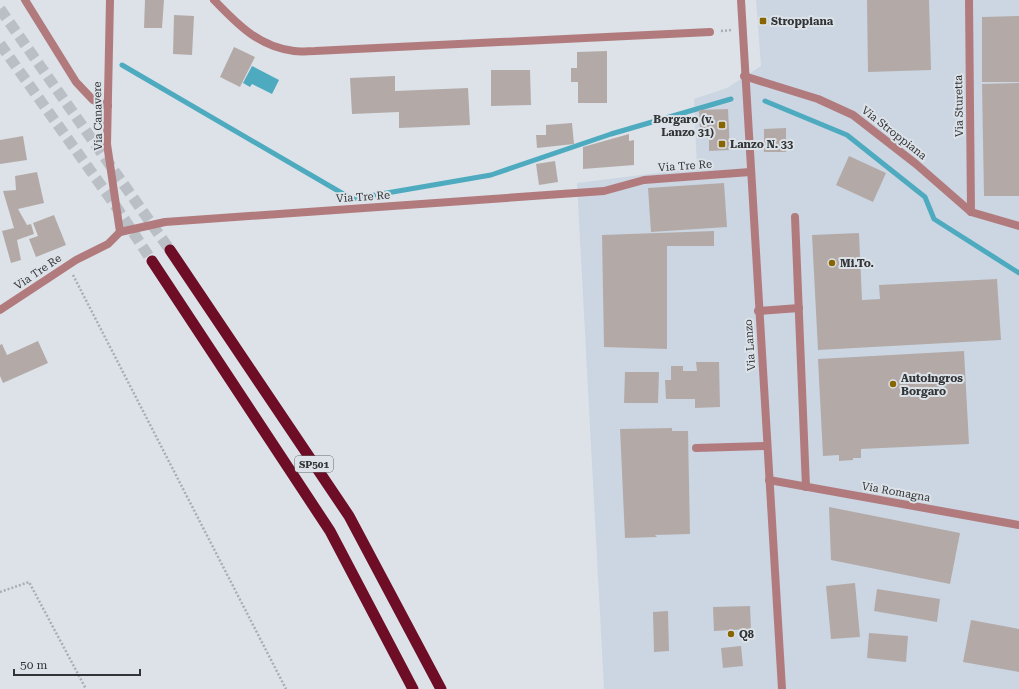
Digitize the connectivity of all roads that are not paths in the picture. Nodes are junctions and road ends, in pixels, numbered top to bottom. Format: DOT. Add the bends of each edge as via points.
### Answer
graph roads {
  1 [pos="25,0"];
  2 [pos="110,0"];
  3 [pos="214,0"];
  4 [pos="741,0"];
  5 [pos="969,0"];
  6 [pos="710,32"];
  7 [pos="744,76"];
  8 [pos="108,106"];
  9 [pos="750,172"];
  10 [pos="972,212"];
  11 [pos="795,217"];
  12 [pos="1019,226"];
  13 [pos="120,232"];
  14 [pos="170,250"];
  15 [pos="152,261"];
  16 [pos="799,308"];
  17 [pos="0,310"];
  18 [pos="758,311"];
  19 [pos="767,446"];
  20 [pos="696,448"];
  21 [pos="769,480"];
  22 [pos="806,487"];
  23 [pos="1019,525"];
  24 [pos="413,689"];
  25 [pos="441,689"];
  26 [pos="782,689"];
  1 -- 8 [label="street" via="76,82 94,100"];
  2 -- 8 [label="street, Via Canavere"];
  3 -- 6 [label="street" via="249,34 268,45 293,51"];
  4 -- 7 [label="street, Via Lanzo"];
  5 -- 10 [label="street, Via Sturetta"];
  7 -- 9 [label="street, Via Lanzo"];
  7 -- 10 [label="street, Via Stroppiana" via="818,99 853,115"];
  8 -- 13 [label="street, Via Canavere" via="108,144"];
  9 -- 13 [label="street, Via Tre Re" via="644,180 604,191 165,222"];
  9 -- 18 [label="street, Via Lanzo"];
  10 -- 12 [label="street, Via Stroppiana"];
  11 -- 16 [label="street"];
  13 -- 17 [label="street, Via Tre Re" via="108,244 68,265"];
  14 -- 25 [label="highway, SP501" via="349,516"];
  15 -- 24 [label="highway, SP501" via="330,531"];
  16 -- 18 [label="street"];
  16 -- 22 [label="street"];
  18 -- 19 [label="street, Via Lanzo"];
  19 -- 20 [label="street"];
  19 -- 21 [label="street, Via Lanzo"];
  21 -- 22 [label="street, Via Romagna"];
  21 -- 26 [label="street, Via Lanzo"];
  22 -- 23 [label="street, Via Romagna"];
}
